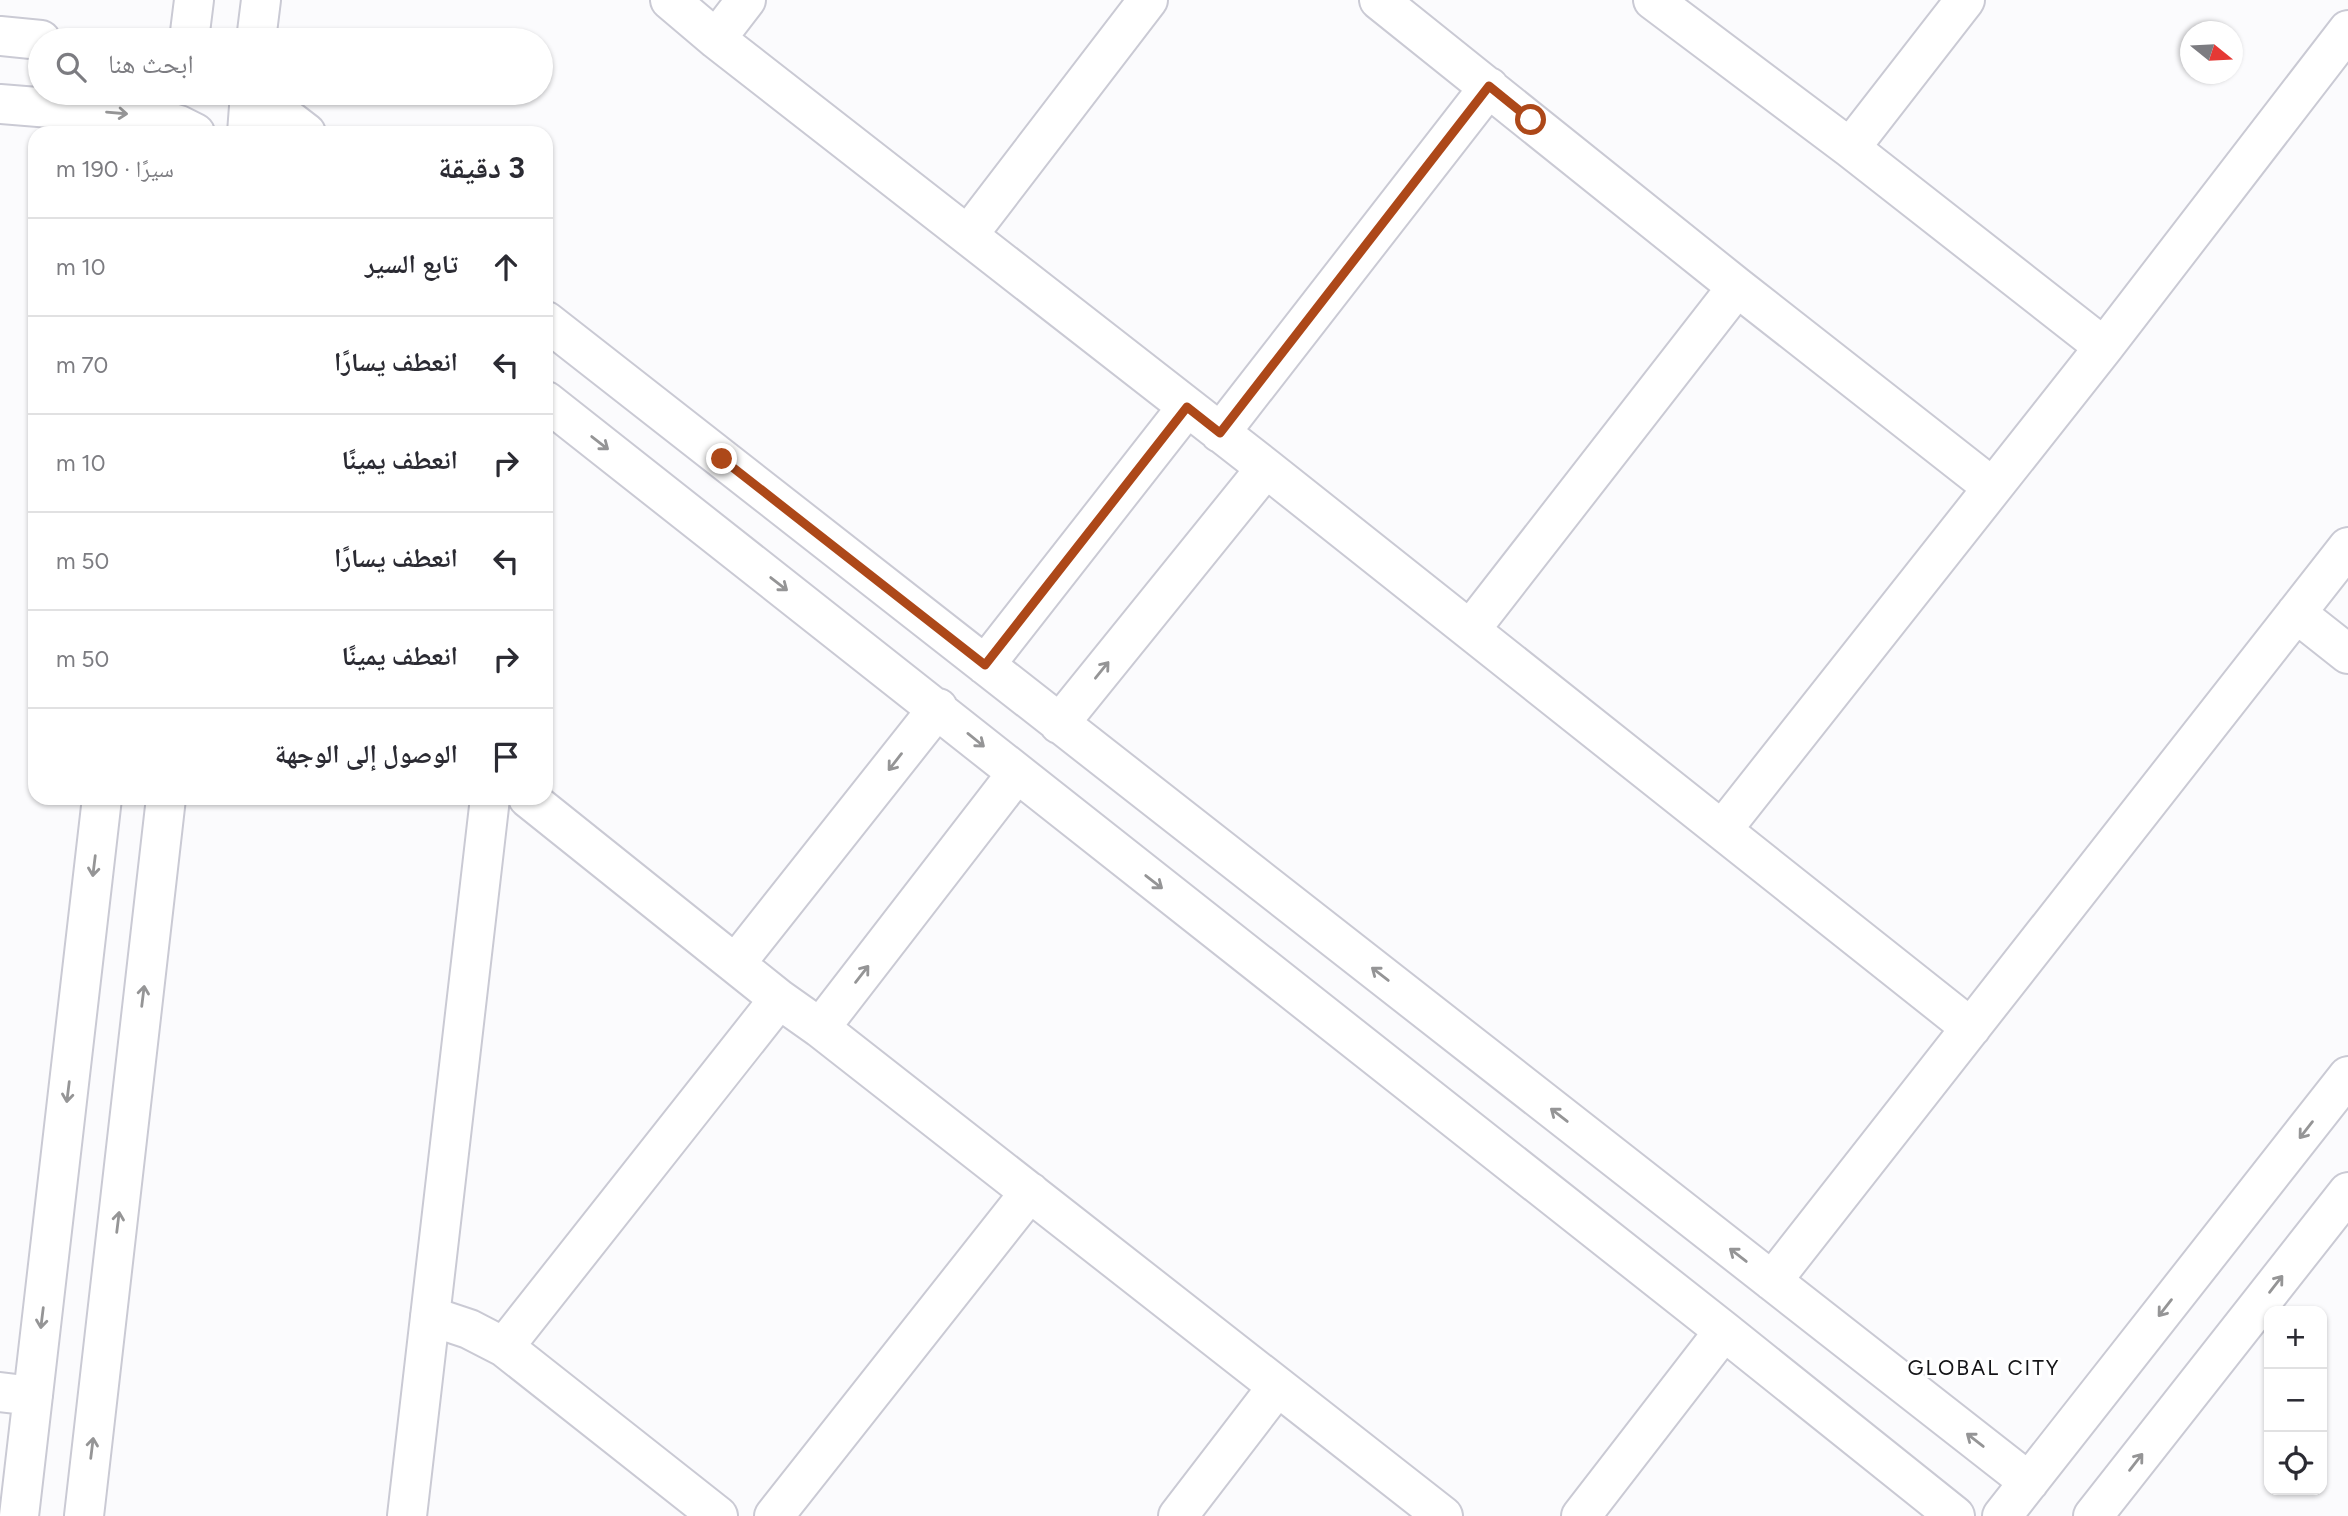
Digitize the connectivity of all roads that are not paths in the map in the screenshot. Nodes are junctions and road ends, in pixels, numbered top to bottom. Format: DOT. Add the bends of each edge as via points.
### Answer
graph roads {
  1 [pos="194,0"];
  2 [pos="261,0"];
  3 [pos="670,0"];
  4 [pos="746,0"];
  5 [pos="1147,0"];
  6 [pos="1379,0"];
  7 [pos="1653,0"];
  8 [pos="1965,0"];
  9 [pos="190,28"];
  10 [pos="258,28"];
  11 [pos="2348,30"];
  12 [pos="0,36"];
  13 [pos="28,39"];
  14 [pos="716,39"];
  15 [pos="1489,86"];
  16 [pos="0,104"];
  17 [pos="250,105"];
  18 [pos="268,105"];
  19 [pos="184,121"];
  20 [pos="248,126"];
  21 [pos="297,126"];
  22 [pos="1850,148"];
  23 [pos="968,235"];
  24 [pos="1737,287"];
  25 [pos="553,326"];
  26 [pos="2104,347"];
  27 [pos="553,406"];
  28 [pos="1187,407"];
  29 [pos="1220,433"];
  30 [pos="1266,468"];
  31 [pos="1992,487"];
  32 [pos="2348,547"];
  33 [pos="2296,613"];
  34 [pos="1470,630"];
  35 [pos="2348,654"];
  36 [pos="985,665"];
  37 [pos="938,708"];
  38 [pos="1059,724"];
  39 [pos="1017,773"];
  40 [pos="101,805"];
  41 [pos="165,805"];
  42 [pos="488,805"];
  43 [pos="537,805"];
  44 [pos="1722,831"];
  45 [pos="736,963"];
  46 [pos="779,999"];
  47 [pos="820,1028"];
  48 [pos="1971,1028"];
  49 [pos="2348,1076"];
  50 [pos="1030,1192"];
  51 [pos="2348,1192"];
  52 [pos="1772,1281"];
  53 [pos="430,1316"];
  54 [pos="1724,1331"];
  55 [pos="504,1347"];
  56 [pos="1277,1387"];
  57 [pos="16,1394"];
  58 [pos="2029,1482"];
  59 [pos="419,1509"];
  60 [pos="19,1516"];
  61 [pos="84,1516"];
  62 [pos="718,1516"];
  63 [pos="774,1516"];
  64 [pos="1178,1516"];
  65 [pos="1443,1516"];
  66 [pos="1581,1516"];
  67 [pos="1955,1516"];
  68 [pos="2002,1516"];
  69 [pos="2094,1516"];
  1 -- 9 [label="street"];
  2 -- 10 [label="street"];
  3 -- 14 [label="street"];
  4 -- 14 [label="street"];
  5 -- 23 [label="street"];
  6 -- 15 [label="street"];
  7 -- 22 [label="street"];
  8 -- 22 [label="street"];
  11 -- 26 [label="street"];
  12 -- 13 [label="street"];
  14 -- 23 [label="street"];
  15 -- 24 [label="street"];
  15 -- 29 [label="street"];
  16 -- 19 [label="street, one-way"];
  17 -- 20 [label="street"];
  18 -- 21 [label="street"];
  22 -- 26 [label="street"];
  23 -- 28 [label="street"];
  24 -- 31 [label="street"];
  24 -- 34 [label="street"];
  25 -- 36 [label="street"];
  26 -- 31 [label="street"];
  27 -- 37 [label="street, one-way"];
  28 -- 29 [label="street"];
  28 -- 36 [label="street"];
  29 -- 30 [label="street"];
  30 -- 34 [label="street"];
  38 -- 30 [label="street, one-way"];
  31 -- 44 [label="street"];
  32 -- 33 [label="street"];
  33 -- 35 [label="street"];
  33 -- 48 [label="street"];
  34 -- 44 [label="street"];
  36 -- 38 [label="street"];
  37 -- 39 [label="street, one-way"];
  37 -- 45 [label="street, one-way"];
  52 -- 38 [label="street, one-way"];
  47 -- 39 [label="street, one-way"];
  39 -- 54 [label="street, one-way"];
  40 -- 57 [label="street, one-way"];
  61 -- 41 [label="street, one-way"];
  42 -- 53 [label="street"];
  43 -- 45 [label="street"];
  44 -- 48 [label="street"];
  45 -- 46 [label="street"];
  46 -- 47 [label="street"];
  46 -- 55 [label="street"];
  47 -- 50 [label="street"];
  48 -- 52 [label="street"];
  49 -- 58 [label="street, one-way"];
  50 -- 56 [label="street"];
  50 -- 63 [label="street"];
  69 -- 51 [label="street, one-way"];
  58 -- 52 [label="street, one-way"];
  53 -- 55 [label="street"];
  53 -- 59 [label="street"];
  54 -- 66 [label="street"];
  54 -- 67 [label="street"];
  55 -- 62 [label="street"];
  56 -- 64 [label="street"];
  56 -- 65 [label="street"];
  57 -- 60 [label="street"];
  58 -- 68 [label="street"];
}
